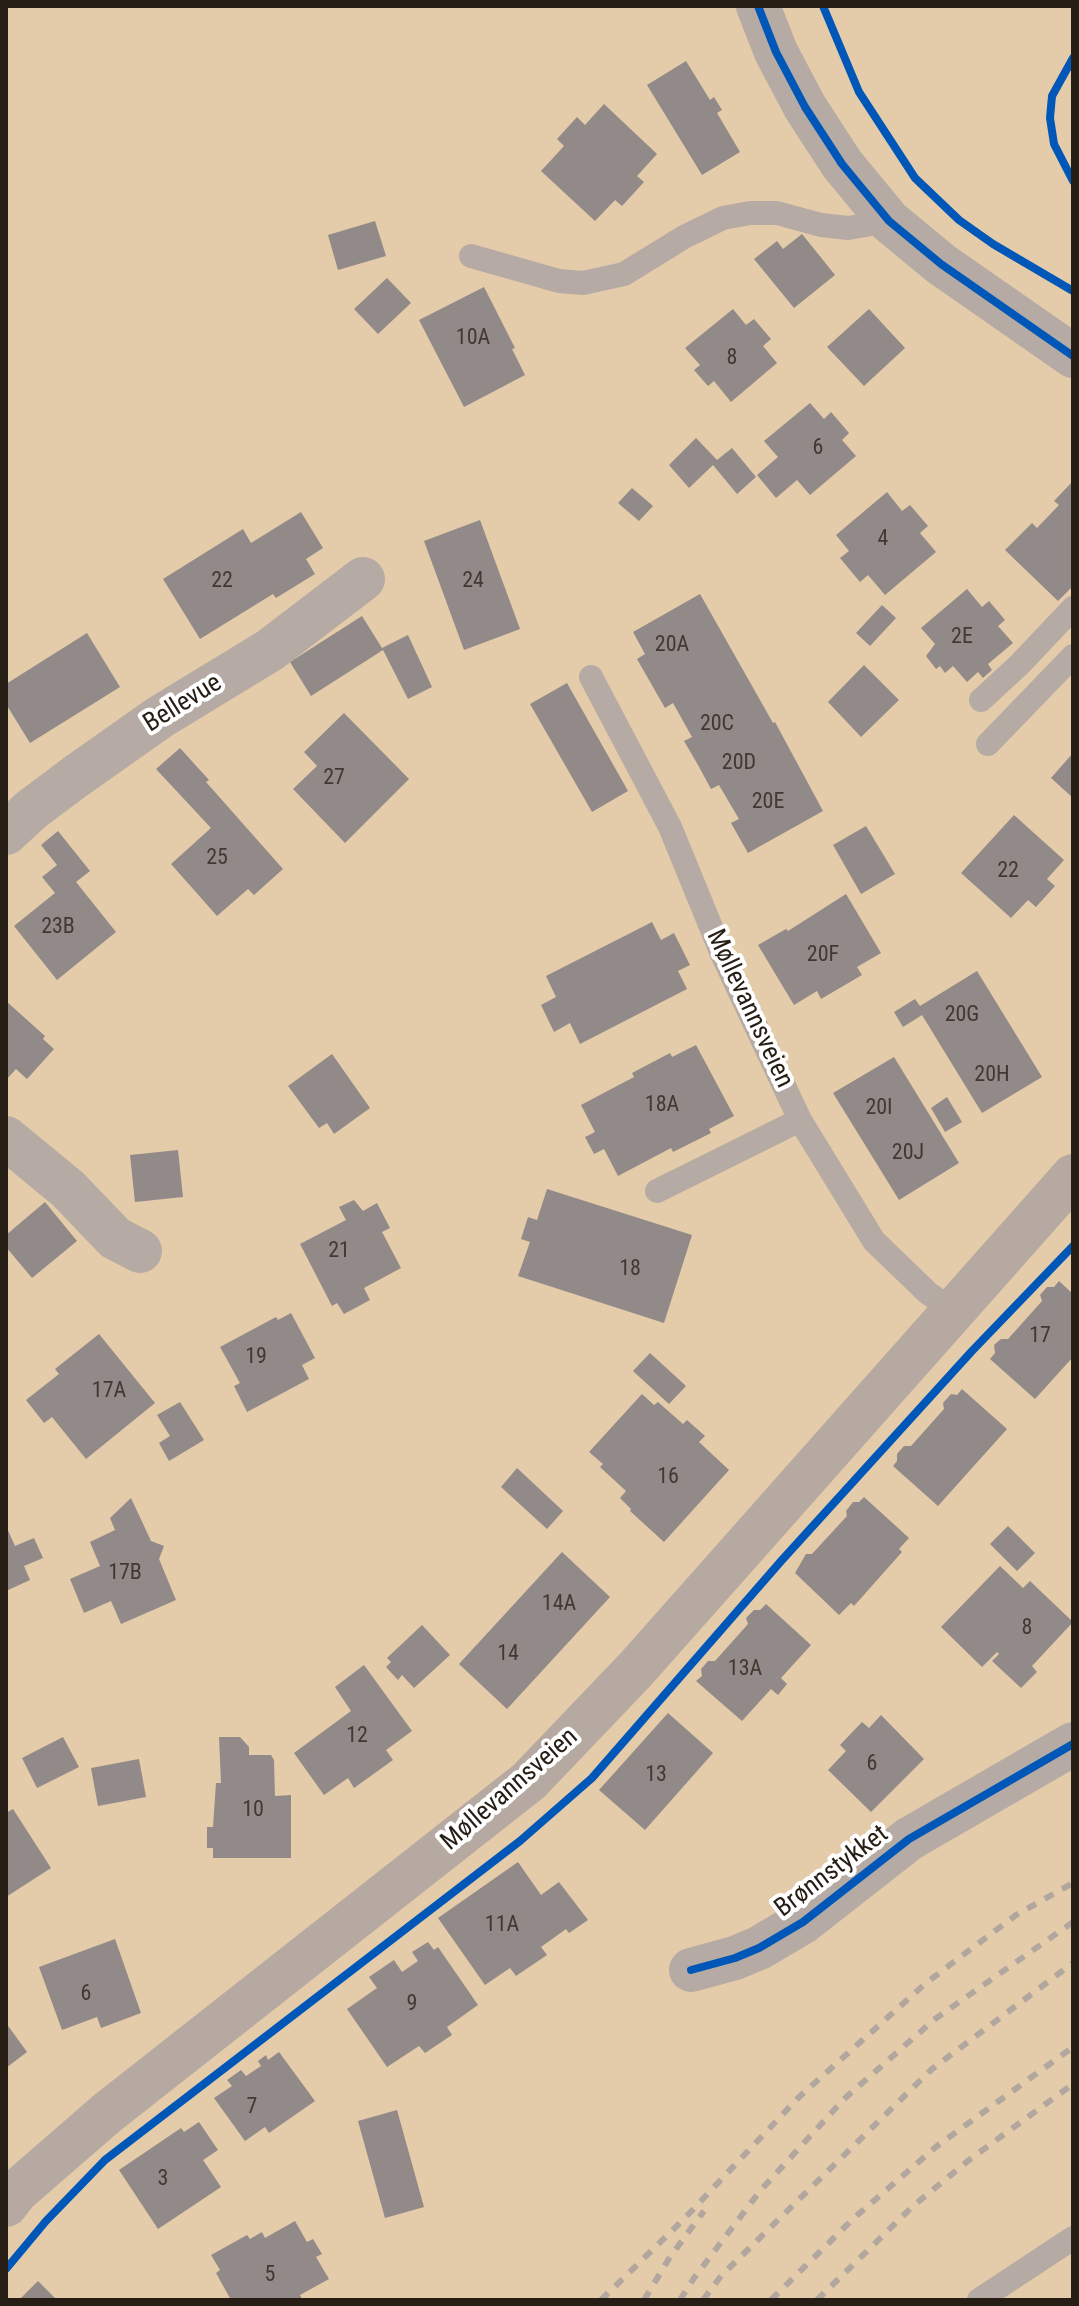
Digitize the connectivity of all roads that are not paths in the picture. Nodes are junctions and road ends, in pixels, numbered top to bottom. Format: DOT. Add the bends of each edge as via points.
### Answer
graph roads {
  1 [pos="758,6"];
  2 [pos="889,221"];
  3 [pos="471,256"];
  4 [pos="1073,356"];
  5 [pos="363,579"];
  6 [pos="1073,608"];
  7 [pos="1073,656"];
  8 [pos="591,677"];
  9 [pos="981,700"];
  10 [pos="988,744"];
  11 [pos="6,833"];
  12 [pos="800,1120"];
  13 [pos="6,1138"];
  14 [pos="1073,1176"];
  15 [pos="657,1191"];
  16 [pos="140,1251"];
  17 [pos="952,1310"];
  18 [pos="1073,1744"];
  19 [pos="691,1970"];
  20 [pos="6,2205"];
  21 [pos="1073,2238"];
  22 [pos="979,2300"];
  1 -- 2 [label="street" via="805,107 842,164"];
  2 -- 3 [label="lane" via="848,228 777,213 723,218 624,274 583,283"];
  2 -- 4 [label="street"];
  5 -- 11 [label="street, Bellevue" via="270,650 75,777"];
  6 -- 9 [label="lane"];
  7 -- 10 [label="lane"];
  8 -- 12 [label="lane, Møllevannsveien" via="670,827"];
  12 -- 15 [label="lane"];
  12 -- 17 [label="lane, Møllevannsveien" via="874,1241"];
  13 -- 16 [label="street" via="68,1189 115,1238"];
  14 -- 17 [label="main road, Møllevannsveien"];
  17 -- 20 [label="main road, Møllevannsveien" via="773,1516 529,1781 107,2113"];
  18 -- 19 [label="street, Brønnstykket" via="909,1839 803,1922 735,1958"];
  21 -- 22 [label="lane"];
}
